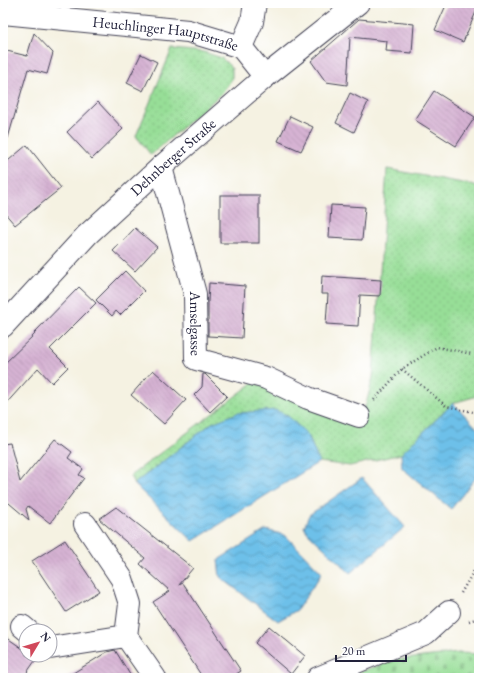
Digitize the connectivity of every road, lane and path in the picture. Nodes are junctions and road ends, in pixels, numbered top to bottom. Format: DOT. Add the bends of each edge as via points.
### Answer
graph roads {
  1 [pos="255,3"];
  2 [pos="358,3"];
  3 [pos="3,13"];
  4 [pos="241,47"];
  5 [pos="265,77"];
  6 [pos="160,167"];
  7 [pos="3,326"];
  8 [pos="472,354"];
  9 [pos="402,369"];
  10 [pos="479,414"];
  11 [pos="360,416"];
  12 [pos="85,524"];
  13 [pos="479,562"];
  14 [pos="449,612"];
  15 [pos="126,636"];
  16 [pos="58,647"];
  17 [pos="155,678"];
  18 [pos="318,678"];
  1 -- 4 [label="street" via="252,22"];
  2 -- 5 [label="street, Dehnberger Straße"];
  3 -- 4 [label="street, Heuchlinger Hauptstraße" via="188,31"];
  4 -- 5 [label="street, Heuchlinger Hauptstraße"];
  5 -- 6 [label="street, Dehnberger Straße"];
  6 -- 7 [label="street, Dehnberger Straße" via="87,235"];
  6 -- 11 [label="street, Amselgasse" via="195,294 196,358 266,378 308,398"];
  8 -- 9 [label="path" via="437,347"];
  9 -- 10 [label="path" via="446,406"];
  9 -- 11 [label="path"];
  12 -- 15 [label="street" via="122,579 130,604"];
  13 -- 14 [label="path"];
  14 -- 18 [label="street" via="426,633"];
  15 -- 16 [label="street"];
  15 -- 17 [label="street"];
}
